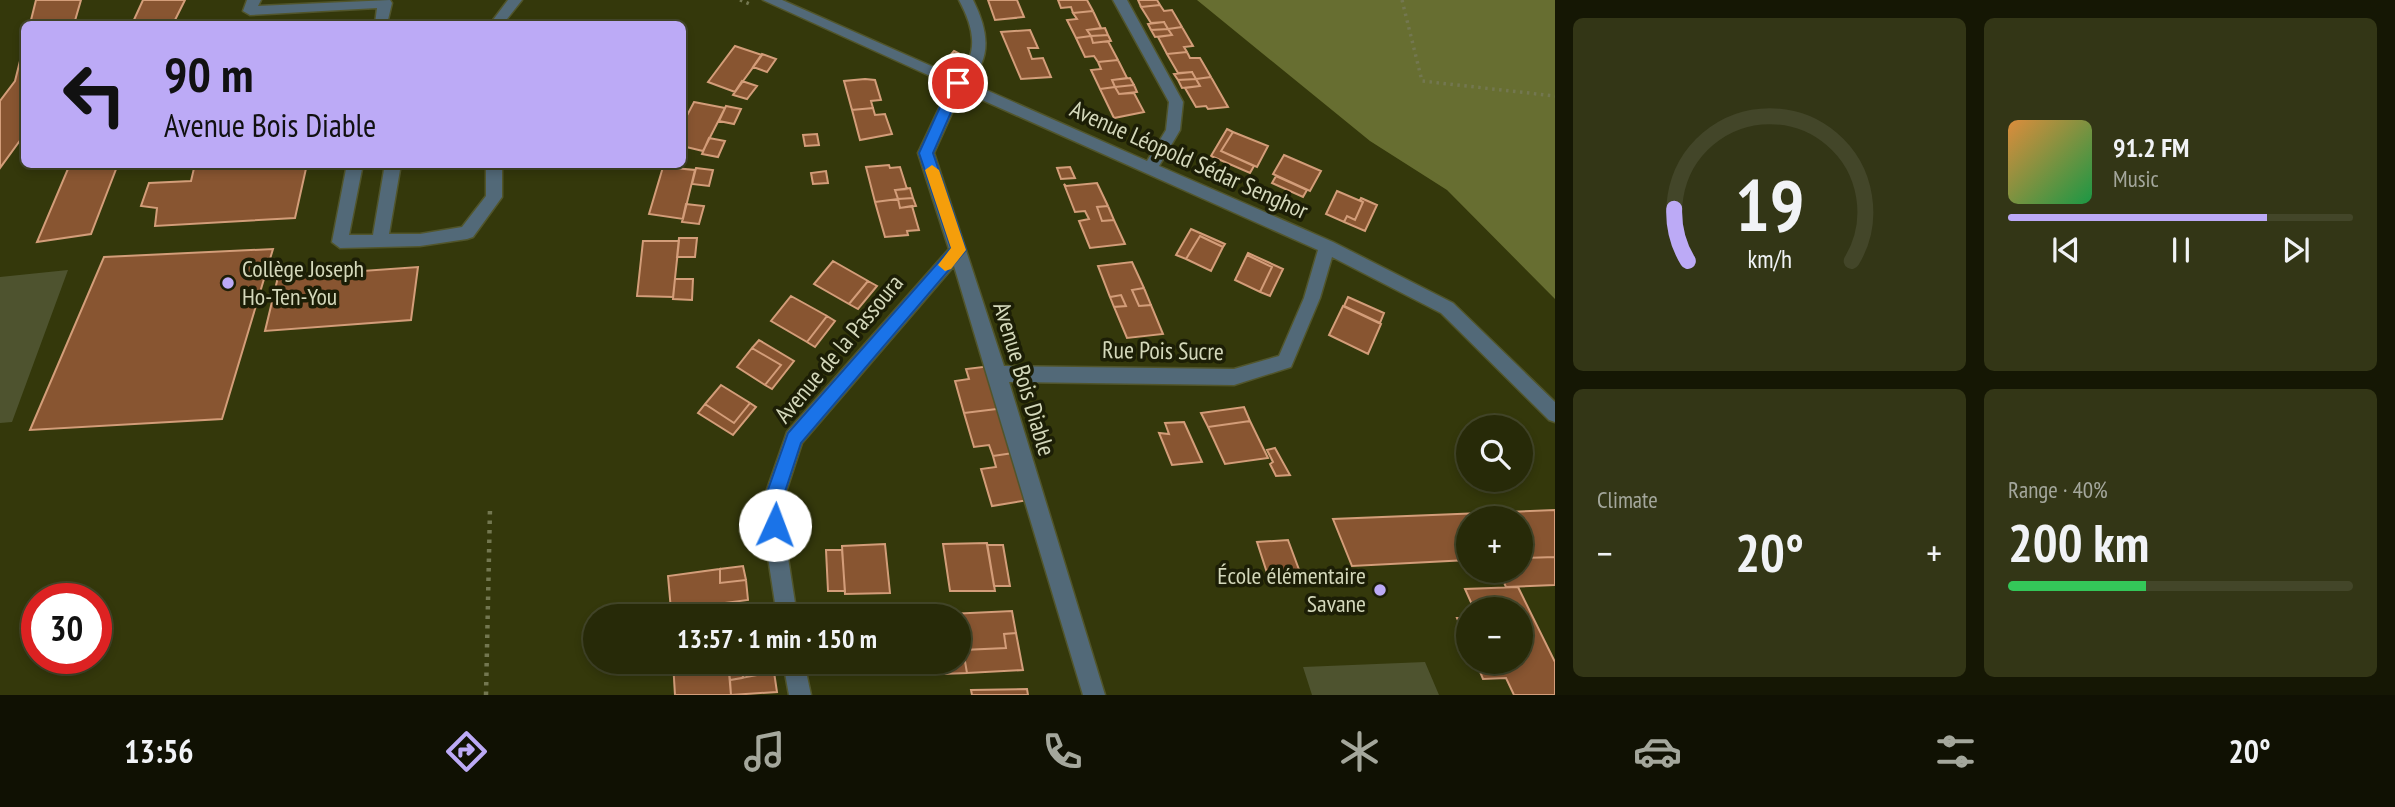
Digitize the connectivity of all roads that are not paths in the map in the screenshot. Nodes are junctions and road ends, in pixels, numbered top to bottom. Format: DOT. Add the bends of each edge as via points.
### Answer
graph roads {
  1 [pos="254,0"];
  2 [pos="515,0"];
  3 [pos="771,0"];
  4 [pos="966,0"];
  5 [pos="1120,0"];
  6 [pos="343,3"];
  7 [pos="382,21"];
  8 [pos="498,21"];
  9 [pos="958,83"];
  10 [pos="1152,167"];
  11 [pos="354,168"];
  12 [pos="392,168"];
  13 [pos="494,168"];
  14 [pos="380,241"];
  15 [pos="1327,247"];
  16 [pos="959,250"];
  17 [pos="998,374"];
  18 [pos="1555,414"];
  19 [pos="785,604"];
  20 [pos="796,674"];
  21 [pos="800,695"];
  22 [pos="1094,695"];
  1 -- 6 [label="street" via="250,11"];
  2 -- 8 [label="street"];
  3 -- 9 [label="street, Avenue Léopold Sédar Senghor"];
  4 -- 9 [label="street, Avenue Bois Diable" via="978,23 980,52"];
  5 -- 10 [label="street" via="1176,102 1173,130"];
  6 -- 7 [label="street" via="385,4"];
  9 -- 10 [label="street, Avenue Léopold Sédar Senghor"];
  9 -- 16 [label="street, Avenue Bois Diable" via="926,153"];
  10 -- 15 [label="street, Avenue Léopold Sédar Senghor"];
  11 -- 14 [label="street" via="340,243"];
  12 -- 14 [label="street"];
  13 -- 14 [label="street" via="494,197 467,233"];
  15 -- 17 [label="street, Rue Pois Sucre" via="1285,362 1234,377"];
  15 -- 18 [label="street, Avenue Léopold Sédar Senghor" via="1447,308"];
  16 -- 17 [label="street, Avenue Bois Diable"];
  16 -- 19 [label="street, Avenue de la Passoura" via="794,438 774,498"];
  17 -- 22 [label="street, Avenue Bois Diable"];
  20 -- 21 [label="street"];
}
